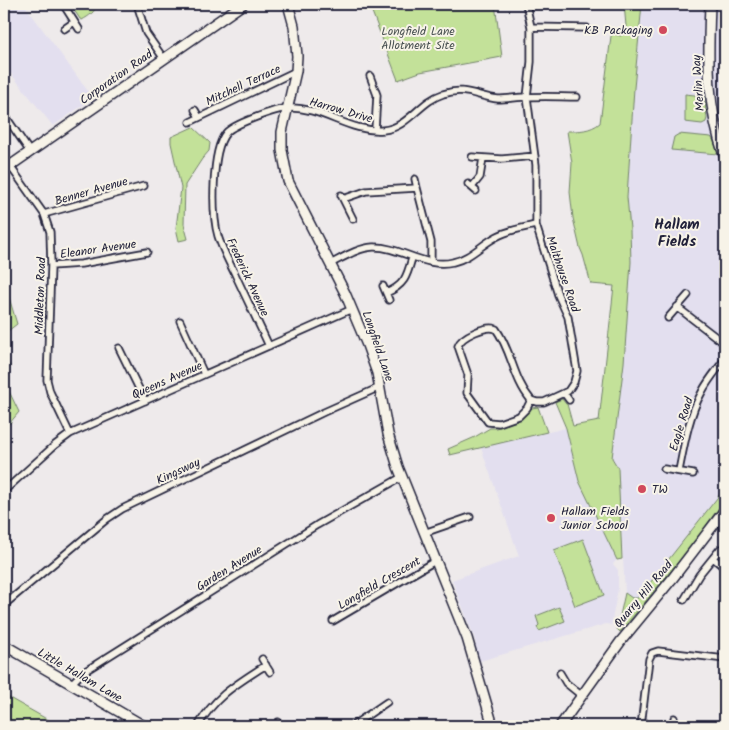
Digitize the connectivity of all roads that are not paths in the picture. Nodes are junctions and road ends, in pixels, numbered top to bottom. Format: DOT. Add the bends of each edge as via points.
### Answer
graph roads {
  1 [pos="63,4"];
  2 [pos="137,4"];
  3 [pos="243,4"];
  4 [pos="288,4"];
  5 [pos="526,4"];
  6 [pos="710,4"];
  7 [pos="74,22"];
  8 [pos="531,27"];
  9 [pos="587,28"];
  10 [pos="64,29"];
  11 [pos="79,29"];
  12 [pos="164,59"];
  13 [pos="296,71"];
  14 [pos="370,76"];
  15 [pos="527,97"];
  16 [pos="578,97"];
  17 [pos="286,108"];
  18 [pos="195,110"];
  19 [pos="4,114"];
  20 [pos="199,117"];
  21 [pos="190,122"];
  22 [pos="375,130"];
  23 [pos="722,142"];
  24 [pos="30,152"];
  25 [pos="535,156"];
  26 [pos="472,157"];
  27 [pos="483,158"];
  28 [pos="725,158"];
  29 [pos="7,168"];
  30 [pos="415,179"];
  31 [pos="144,186"];
  32 [pos="417,188"];
  33 [pos="472,188"];
  34 [pos="44,214"];
  35 [pos="353,219"];
  36 [pos="536,225"];
  37 [pos="147,252"];
  38 [pos="412,258"];
  39 [pos="431,261"];
  40 [pos="330,264"];
  41 [pos="52,266"];
  42 [pos="383,286"];
  43 [pos="386,293"];
  44 [pos="688,295"];
  45 [pos="389,300"];
  46 [pos="677,307"];
  47 [pos="352,309"];
  48 [pos="668,318"];
  49 [pos="180,321"];
  50 [pos="725,344"];
  51 [pos="269,346"];
  52 [pos="119,348"];
  53 [pos="725,359"];
  54 [pos="204,374"];
  55 [pos="380,387"];
  56 [pos="564,393"];
  57 [pos="531,400"];
  58 [pos="569,400"];
  59 [pos="145,401"];
  60 [pos="70,434"];
  61 [pos="664,469"];
  62 [pos="678,472"];
  63 [pos="693,474"];
  64 [pos="402,477"];
  65 [pos="4,491"];
  66 [pos="725,510"];
  67 [pos="470,517"];
  68 [pos="424,534"];
  69 [pos="720,550"];
  70 [pos="713,558"];
  71 [pos="435,561"];
  72 [pos="725,568"];
  73 [pos="684,600"];
  74 [pos="4,605"];
  75 [pos="333,622"];
  76 [pos="4,645"];
  77 [pos="262,658"];
  78 [pos="725,659"];
  79 [pos="266,665"];
  80 [pos="270,672"];
  81 [pos="560,673"];
  82 [pos="71,684"];
  83 [pos="582,696"];
  84 [pos="378,699"];
  85 [pos="674,718"];
  86 [pos="144,726"];
  87 [pos="198,726"];
  88 [pos="352,726"];
  89 [pos="493,726"];
  90 [pos="560,726"];
  91 [pos="641,726"];
  92 [pos="673,726"];
  1 -- 7 [label="street"];
  2 -- 12 [label="street" via="146,33"];
  3 -- 12 [label="street, Corporation Road"];
  4 -- 13 [label="street, Longfield Lane" via="294,26"];
  5 -- 8 [label="street, Malthouse Road"];
  6 -- 23 [label="street, Merlin Way" via="708,84 713,116"];
  7 -- 10 [label="street"];
  7 -- 11 [label="street"];
  8 -- 9 [label="street"];
  8 -- 15 [label="street, Malthouse Road"];
  12 -- 24 [label="street, Corporation Road"];
  13 -- 17 [label="street, Longfield Lane"];
  13 -- 20 [label="street, Mitchell Terrace"];
  14 -- 22 [label="street" via="377,95"];
  15 -- 16 [label="street, Harrow Drive"];
  15 -- 22 [label="street, Harrow Drive" via="498,99 468,91 452,91 437,96 392,129"];
  15 -- 25 [label="street, Malthouse Road"];
  17 -- 22 [label="street, Harrow Drive" via="310,111"];
  17 -- 40 [label="street, Longfield Lane" via="282,150 288,181"];
  17 -- 51 [label="street, Frederick Avenue" via="231,128 225,134 218,150 214,188 219,238"];
  18 -- 20 [label="street, Mitchell Terrace"];
  19 -- 24 [label="street"];
  20 -- 21 [label="street, Mitchell Terrace"];
  23 -- 28 [label="street, Merlin Way"];
  24 -- 29 [label="street, Corporation Road"];
  25 -- 27 [label="street"];
  25 -- 36 [label="street, Malthouse Road"];
  26 -- 27 [label="street"];
  27 -- 33 [label="street" via="480,177"];
  29 -- 34 [label="street, Middleton Road"];
  30 -- 32 [label="street"];
  31 -- 34 [label="street, Benner Avenue"];
  32 -- 35 [label="street" via="366,190 342,197"];
  32 -- 39 [label="street" via="431,242"];
  34 -- 41 [label="street, Middleton Road" via="50,232"];
  36 -- 39 [label="street" via="504,233 451,263"];
  36 -- 56 [label="street, Malthouse Road" via="568,317 576,361 574,382"];
  37 -- 41 [label="street, Eleanor Avenue"];
  38 -- 39 [label="street"];
  38 -- 40 [label="street" via="373,247"];
  38 -- 43 [label="street" via="403,283"];
  40 -- 47 [label="street, Longfield Lane"];
  41 -- 60 [label="street, Middleton Road" via="47,380"];
  42 -- 43 [label="street"];
  43 -- 45 [label="street"];
  44 -- 46 [label="street"];
  46 -- 48 [label="street"];
  46 -- 50 [label="street"];
  47 -- 51 [label="street, Queens Avenue"];
  47 -- 55 [label="street, Longfield Lane"];
  49 -- 54 [label="street"];
  51 -- 54 [label="street, Queens Avenue"];
  52 -- 59 [label="street"];
  53 -- 62 [label="street, Eagle Road" via="698,399"];
  54 -- 59 [label="street, Queens Avenue"];
  55 -- 64 [label="street, Longfield Lane" via="391,444"];
  55 -- 74 [label="street, Kingsway" via="122,509"];
  56 -- 57 [label="street" via="544,402"];
  56 -- 58 [label="street"];
  57 -- 57 [label="street" via="518,416 499,423 485,420 467,393 468,375 458,346 461,339 488,327 496,329 518,380"];
  59 -- 60 [label="street, Queens Avenue"];
  60 -- 65 [label="street, Queens Avenue"];
  61 -- 62 [label="street, Eagle Road"];
  62 -- 63 [label="street, Eagle Road"];
  64 -- 68 [label="street, Longfield Lane"];
  64 -- 82 [label="street, Garden Avenue" via="322,522 86,670"];
  66 -- 83 [label="street, Quarry Hill Road" via="662,593 620,641"];
  67 -- 68 [label="street"];
  68 -- 71 [label="street, Longfield Lane"];
  69 -- 70 [label="street"];
  70 -- 72 [label="street"];
  70 -- 73 [label="street"];
  71 -- 75 [label="street, Longfield Crescent"];
  71 -- 89 [label="street, Longfield Lane" via="471,649"];
  76 -- 82 [label="street, Little Hallam Lane"];
  77 -- 79 [label="street"];
  78 -- 91 [label="street" via="652,653"];
  79 -- 80 [label="street"];
  79 -- 87 [label="street" via="219,697"];
  81 -- 83 [label="street" via="566,683"];
  82 -- 86 [label="street, Little Hallam Lane"];
  83 -- 90 [label="street, Quarry Hill Road"];
  84 -- 88 [label="street" via="384,704"];
  85 -- 92 [label="street"];
}
